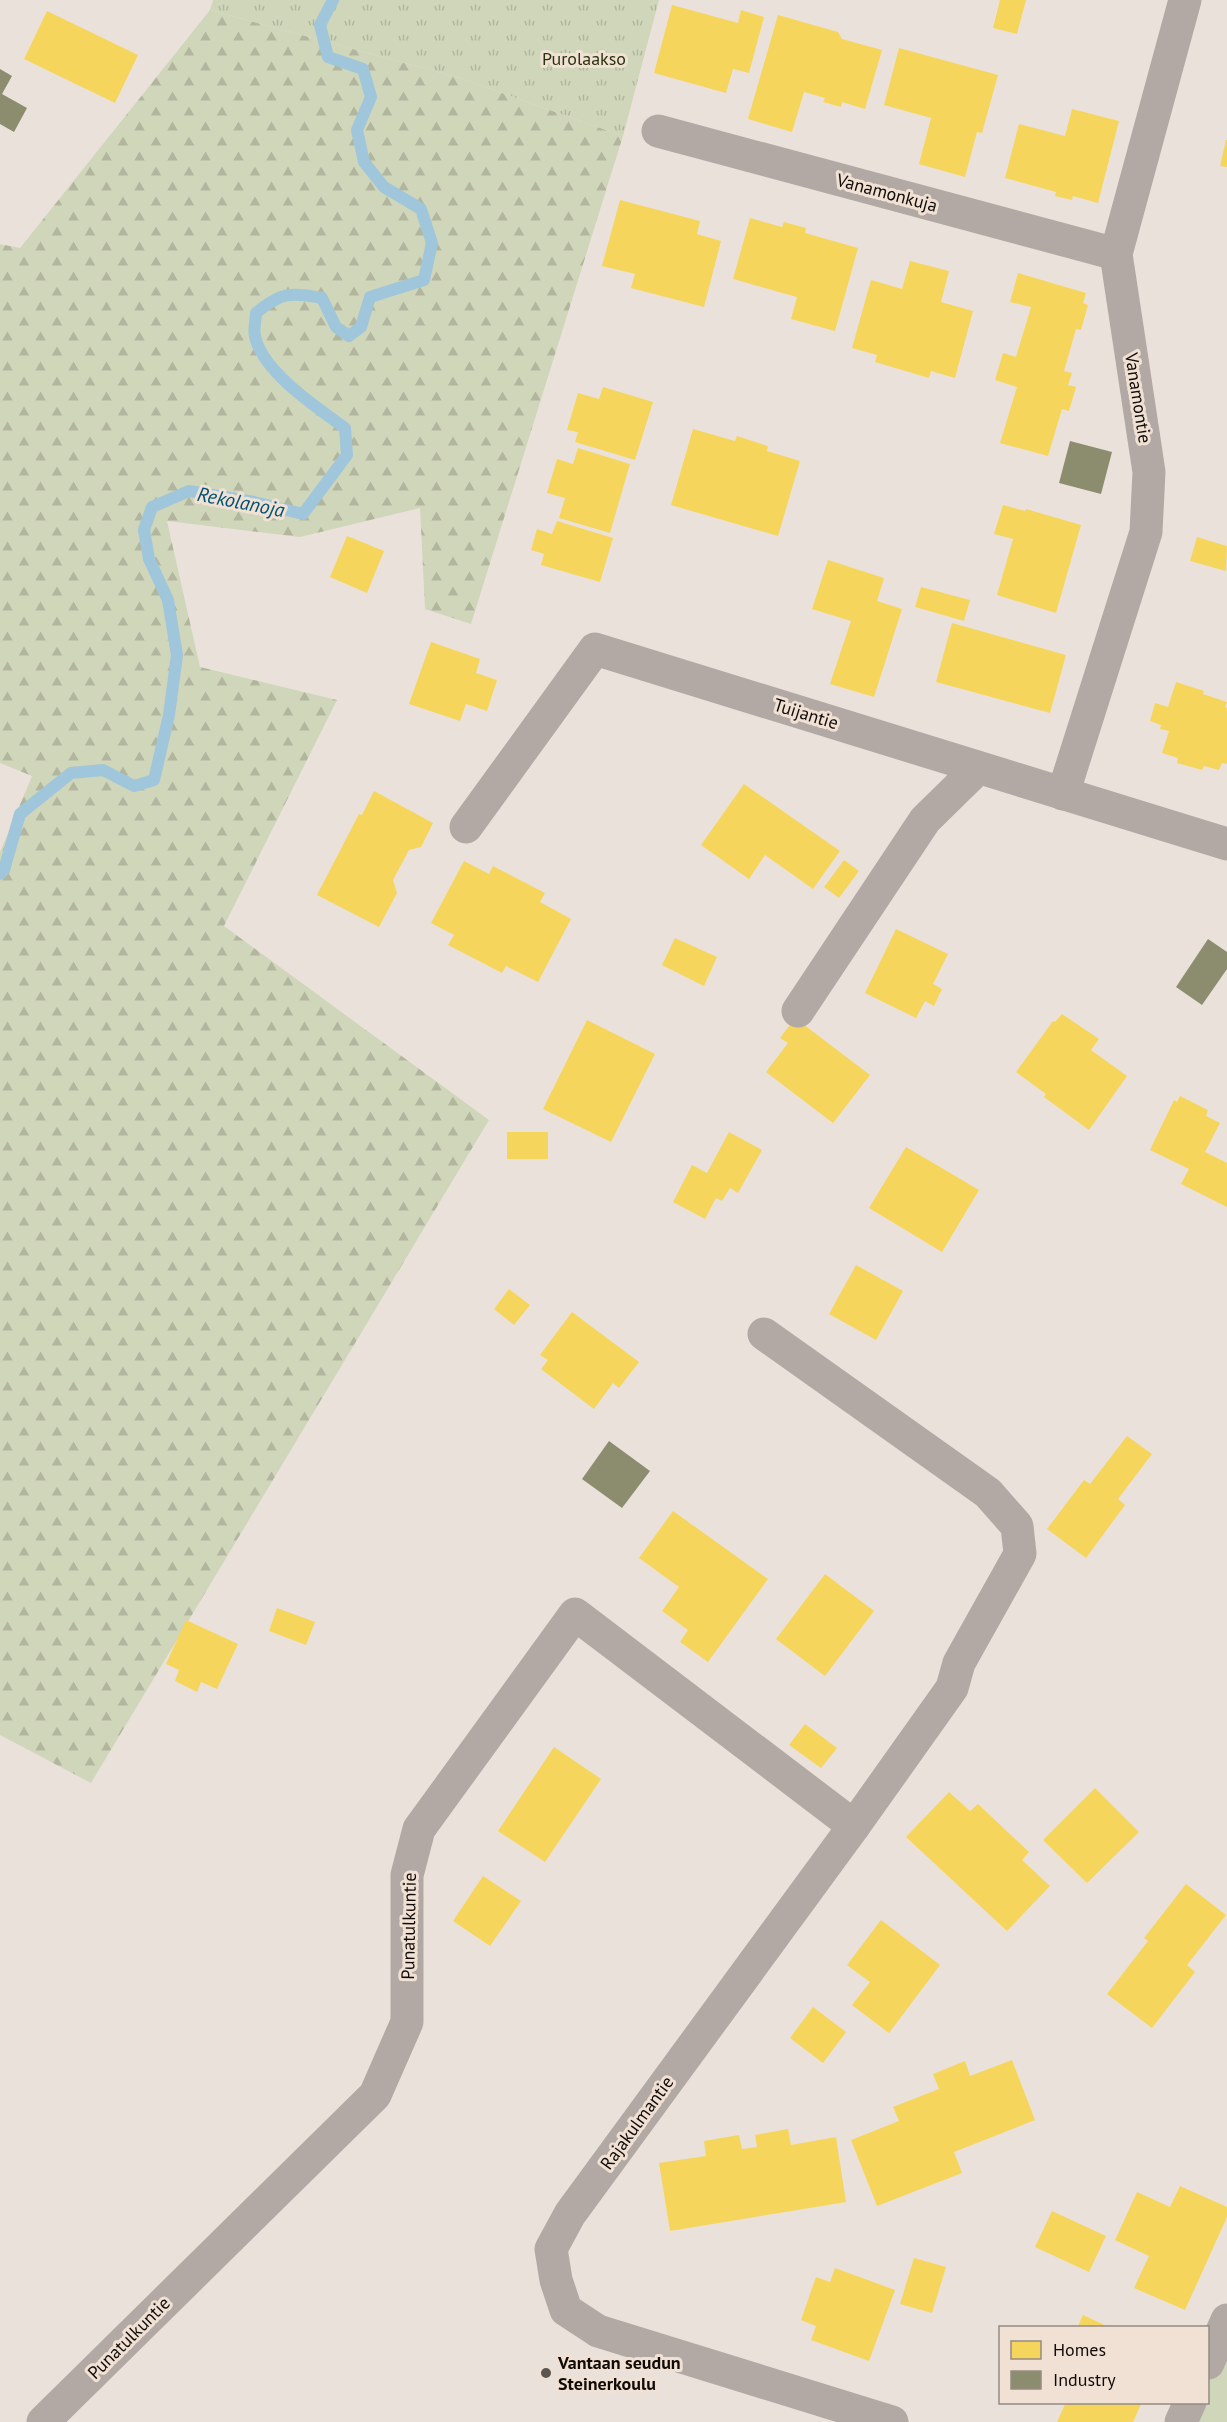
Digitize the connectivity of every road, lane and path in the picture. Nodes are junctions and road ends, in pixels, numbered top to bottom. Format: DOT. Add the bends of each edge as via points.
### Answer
graph roads {
  1 [pos="1185,0"];
  2 [pos="658,131"];
  3 [pos="1116,254"];
  4 [pos="978,768"];
  5 [pos="1063,794"];
  6 [pos="466,827"];
  7 [pos="1227,844"];
  8 [pos="798,1011"];
  9 [pos="764,1334"];
  10 [pos="854,1826"];
  11 [pos="1227,2320"];
  12 [pos="1209,2361"];
  13 [pos="1190,2404"];
  14 [pos="43,2422"];
  15 [pos="892,2422"];
  16 [pos="1181,2422"];
  1 -- 3 [label="street, Vanamontie"];
  2 -- 3 [label="street, Vanamonkuja"];
  3 -- 5 [label="street, Vanamontie" via="1149,472 1146,532"];
  4 -- 5 [label="street, Tuijantie"];
  4 -- 6 [label="street, Tuijantie" via="595,649"];
  4 -- 8 [label="street" via="926,820"];
  5 -- 7 [label="street, Tuijantie"];
  9 -- 10 [label="street, Rajakulmantie" via="988,1493 1017,1526 1020,1554 958,1663 952,1688"];
  10 -- 14 [label="street, Punatulkuntie" via="575,1614 419,1829 407,1875 407,2022 375,2095"];
  10 -- 15 [label="street, Rajakulmantie" via="570,2214 551,2249 566,2310 598,2331"];
  11 -- 12 [label="street"];
  13 -- 16 [label="street"];
}
